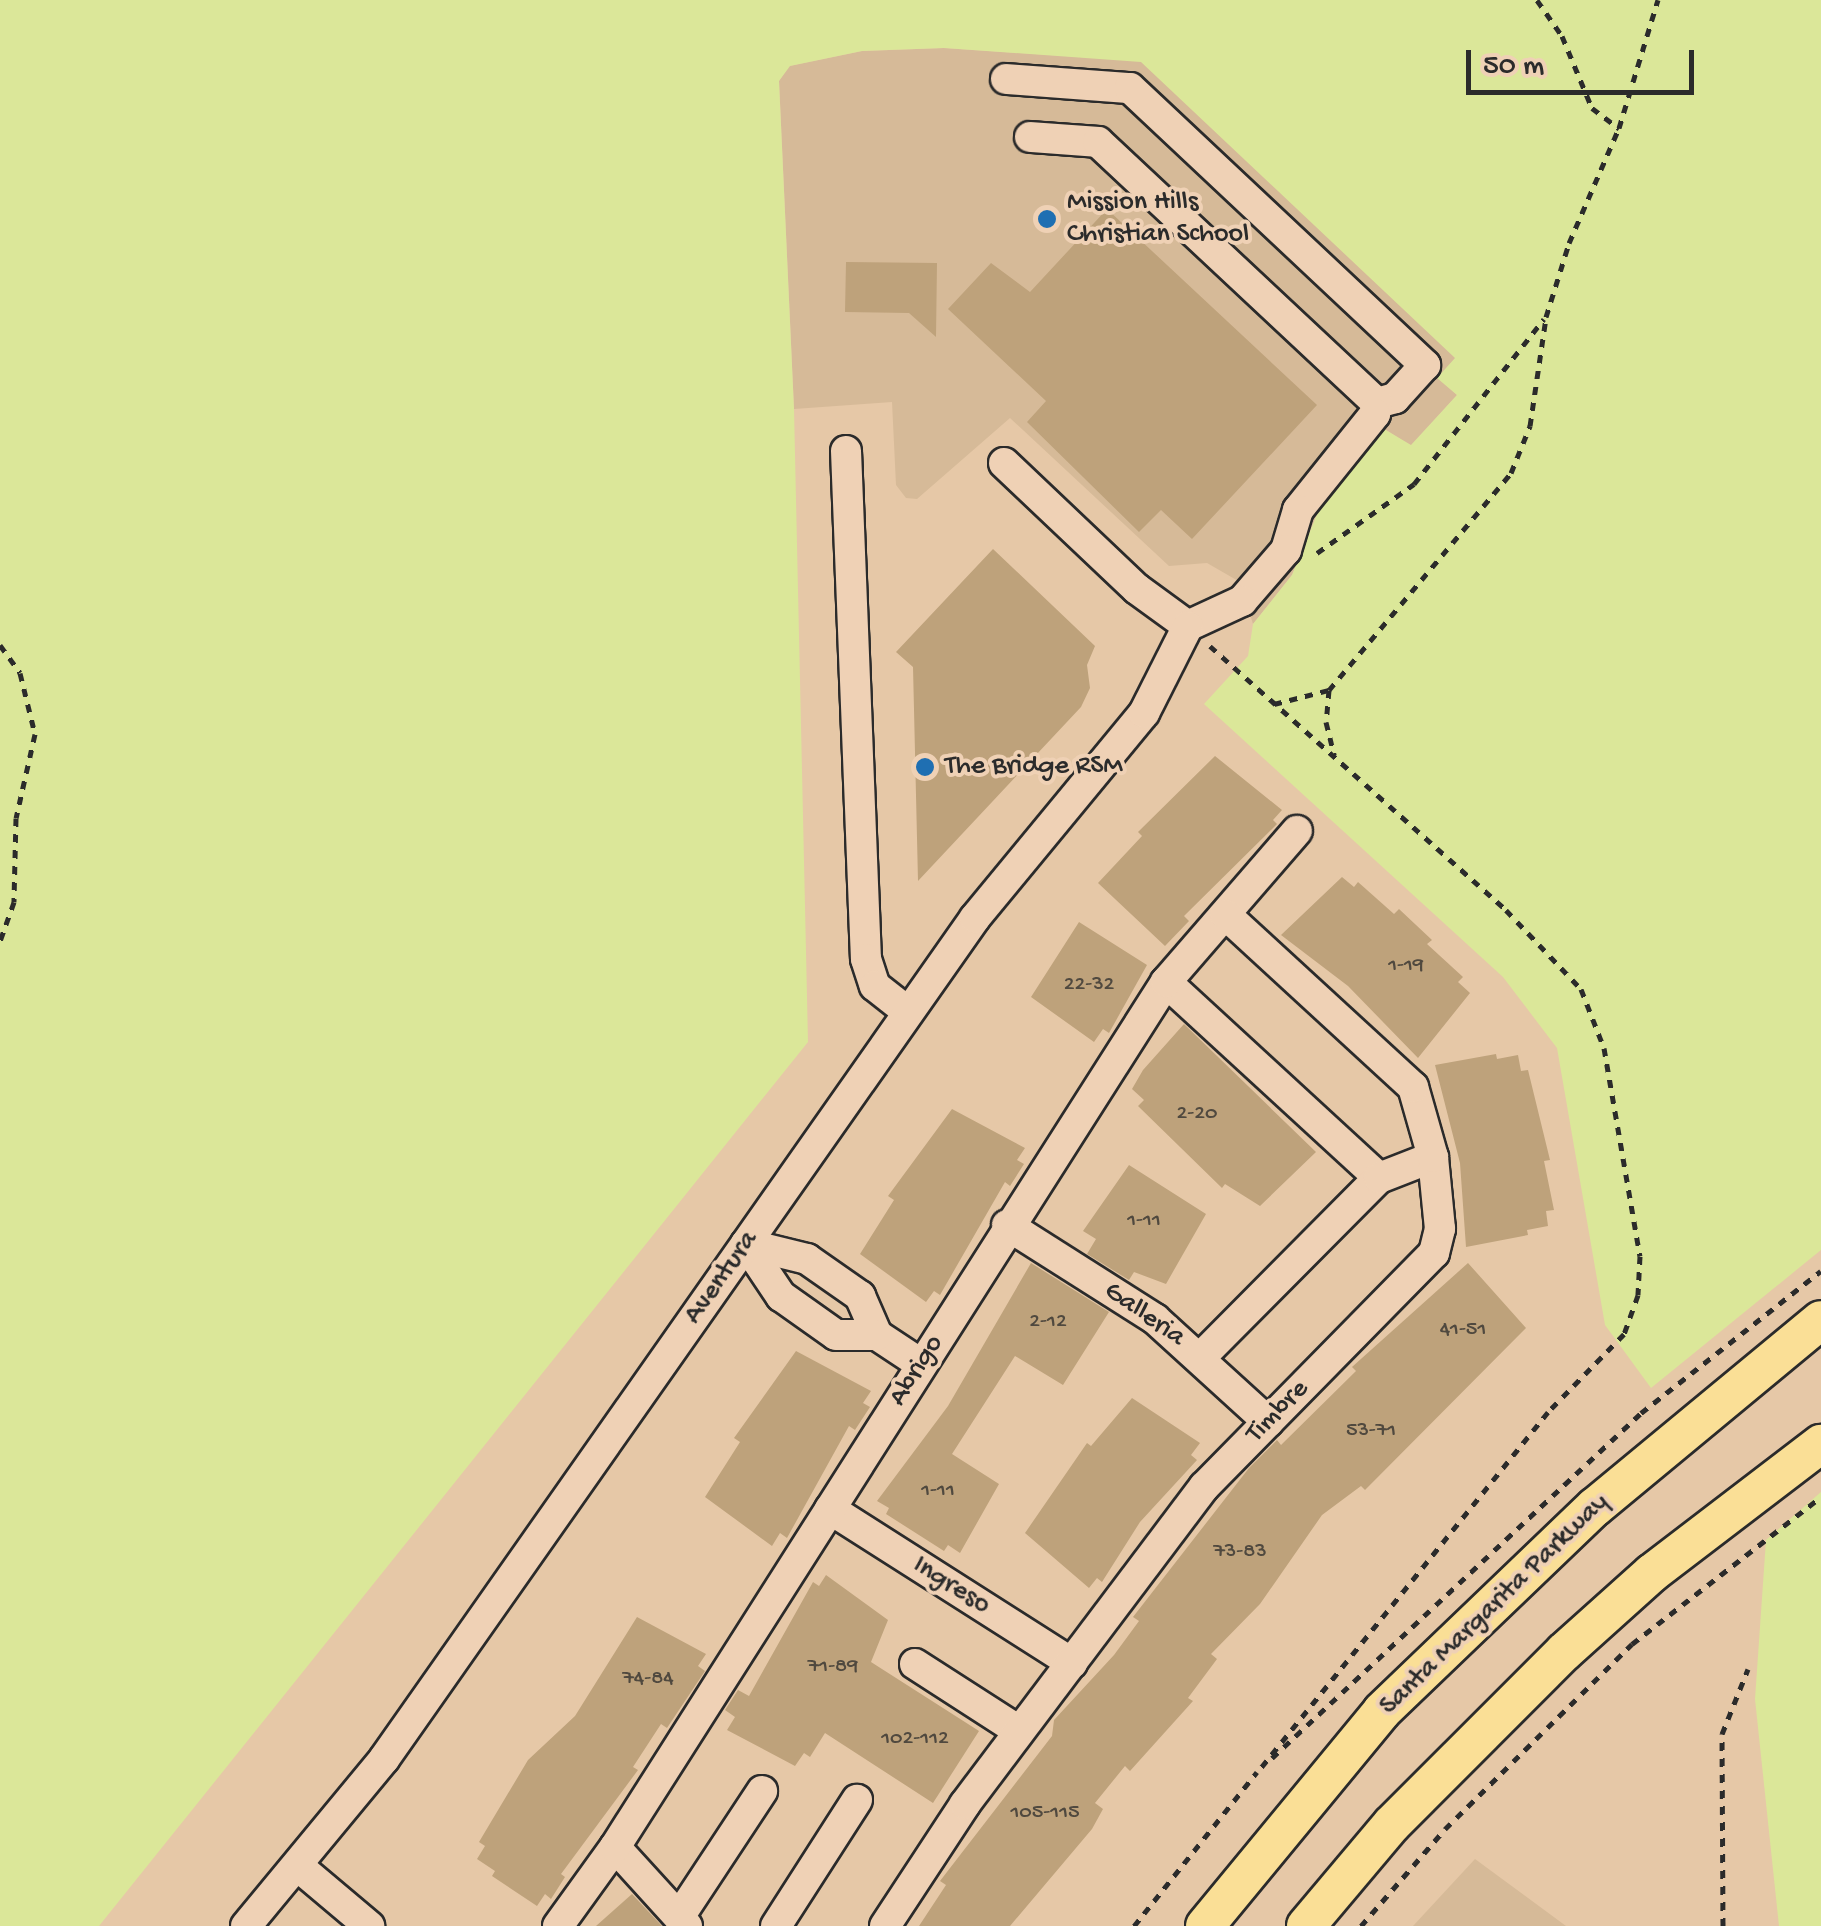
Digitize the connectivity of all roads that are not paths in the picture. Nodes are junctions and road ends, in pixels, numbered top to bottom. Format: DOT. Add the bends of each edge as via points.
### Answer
graph roads {
  1 [pos="1006,79"];
  2 [pos="1030,137"];
  3 [pos="1377,403"];
  4 [pos="846,451"];
  5 [pos="1004,463"];
  6 [pos="1188,626"];
  7 [pos="1297,831"];
  8 [pos="1225,914"];
  9 [pos="1166,982"];
  10 [pos="908,1012"];
  11 [pos="1433,1157"];
  12 [pos="1379,1178"];
  13 [pos="1007,1224"];
  14 [pos="746,1244"];
  15 [pos="1821,1320"];
  16 [pos="877,1335"];
  17 [pos="1202,1356"];
  18 [pos="921,1364"];
  19 [pos="1268,1422"];
  20 [pos="1821,1444"];
  21 [pos="830,1509"];
  22 [pos="1072,1662"];
  23 [pos="915,1664"];
  24 [pos="1020,1731"];
  25 [pos="762,1791"];
  26 [pos="858,1800"];
  27 [pos="615,1847"];
  28 [pos="300,1867"];
  29 [pos="683,1922"];
  30 [pos="246,1926"];
  31 [pos="369,1926"];
  32 [pos="558,1926"];
  33 [pos="776,1926"];
  34 [pos="885,1926"];
  35 [pos="1205,1926"];
  36 [pos="1306,1926"];
  1 -- 3 [label="street" via="1130,88 1425,365 1395,398"];
  2 -- 3 [label="street" via="1098,142"];
  3 -- 6 [label="street" via="1298,510 1286,550 1242,601"];
  4 -- 10 [label="street" via="866,959 875,986"];
  5 -- 6 [label="street" via="1137,589"];
  6 -- 10 [label="street, Aventura" via="1144,713 974,918"];
  7 -- 8 [label="street, Abrigo"];
  8 -- 9 [label="street, Abrigo"];
  8 -- 11 [label="street, Timbre" via="1413,1087"];
  9 -- 12 [label="street"];
  9 -- 13 [label="street, Abrigo"];
  10 -- 14 [label="street, Aventura"];
  11 -- 12 [label="street"];
  11 -- 19 [label="street, Timbre" via="1440,1230 1434,1253"];
  12 -- 17 [label="street"];
  13 -- 17 [label="street, Galleria"];
  13 -- 18 [label="street, Abrigo"];
  14 -- 16 [label="street" via="807,1259 860,1296"];
  14 -- 16 [label="street" via="781,1296 836,1336"];
  14 -- 28 [label="street, Aventura" via="462,1652"];
  15 -- 35 [label="main road, Santa Margarita Parkway" via="1595,1507 1382,1710"];
  16 -- 18 [label="street"];
  17 -- 19 [label="street, Galleria"];
  18 -- 21 [label="street, Abrigo"];
  19 -- 22 [label="street, Timbre" via="1204,1486"];
  20 -- 36 [label="main road" via="1652,1573 1564,1652 1392,1824"];
  21 -- 22 [label="street, Ingreso"];
  21 -- 27 [label="street, Abrigo"];
  22 -- 24 [label="street, Timbre"];
  23 -- 24 [label="street"];
  24 -- 34 [label="street, Timbre"];
  25 -- 29 [label="street"];
  26 -- 33 [label="street"];
  27 -- 29 [label="street"];
  27 -- 32 [label="street, Abrigo"];
  28 -- 30 [label="street, Aventura"];
  28 -- 31 [label="street"];
}
